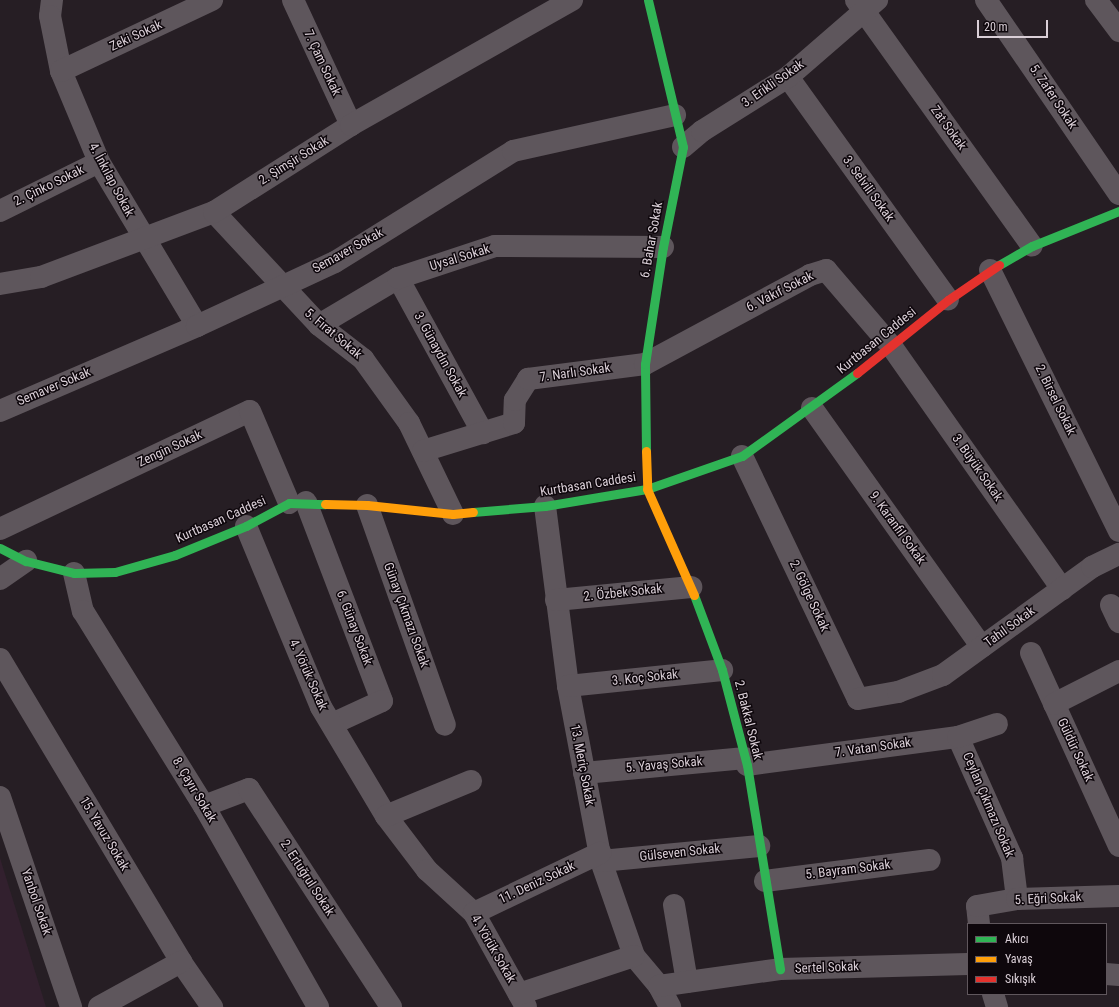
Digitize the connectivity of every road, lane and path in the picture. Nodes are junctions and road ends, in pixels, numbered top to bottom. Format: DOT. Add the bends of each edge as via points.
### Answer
graph roads {
  1 [pos="52,0"];
  2 [pos="212,0"];
  3 [pos="293,0"];
  4 [pos="572,0"];
  5 [pos="648,0"];
  6 [pos="986,0"];
  7 [pos="1096,0"];
  8 [pos="866,4"];
  9 [pos="1119,31"];
  10 [pos="61,71"];
  11 [pos="788,77"];
  12 [pos="675,115"];
  13 [pos="351,125"];
  14 [pos="683,147"];
  15 [pos="99,162"];
  16 [pos="1119,194"];
  17 [pos="0,211"];
  18 [pos="1119,211"];
  19 [pos="214,212"];
  20 [pos="144,240"];
  21 [pos="1032,246"];
  22 [pos="663,247"];
  23 [pos="990,270"];
  24 [pos="398,278"];
  25 [pos="0,284"];
  26 [pos="280,285"];
  27 [pos="948,300"];
  28 [pos="319,325"];
  29 [pos="197,326"];
  30 [pos="892,347"];
  31 [pos="645,364"];
  32 [pos="812,408"];
  33 [pos="0,411"];
  34 [pos="483,433"];
  35 [pos="423,451"];
  36 [pos="742,456"];
  37 [pos="647,489"];
  38 [pos="297,502"];
  39 [pos="367,505"];
  40 [pos="545,506"];
  41 [pos="453,514"];
  42 [pos="246,526"];
  43 [pos="0,529"];
  44 [pos="1119,531"];
  45 [pos="0,548"];
  46 [pos="1119,554"];
  47 [pos="26,561"];
  48 [pos="74,573"];
  49 [pos="0,579"];
  50 [pos="691,587"];
  51 [pos="1062,589"];
  52 [pos="556,600"];
  53 [pos="982,647"];
  54 [pos="1031,653"];
  55 [pos="0,659"];
  56 [pos="722,670"];
  57 [pos="1119,671"];
  58 [pos="568,686"];
  59 [pos="898,692"];
  60 [pos="1054,704"];
  61 [pos="332,724"];
  62 [pos="997,724"];
  63 [pos="445,725"];
  64 [pos="958,737"];
  65 [pos="746,762"];
  66 [pos="584,773"];
  67 [pos="471,781"];
  68 [pos="0,797"];
  69 [pos="204,806"];
  70 [pos="386,816"];
  71 [pos="759,846"];
  72 [pos="1119,846"];
  73 [pos="600,857"];
  74 [pos="930,860"];
  75 [pos="765,881"];
  76 [pos="1119,896"];
  77 [pos="1017,899"];
  78 [pos="674,905"];
  79 [pos="474,913"];
  80 [pos="978,915"];
  81 [pos="634,956"];
  82 [pos="181,962"];
  83 [pos="967,964"];
  84 [pos="780,969"];
  85 [pos="1107,974"];
  86 [pos="1119,975"];
  87 [pos="687,982"];
  88 [pos="659,986"];
  89 [pos="993,995"];
  90 [pos="522,1000"];
  91 [pos="71,1007"];
  92 [pos="99,1007"];
  93 [pos="212,1007"];
  94 [pos="318,1007"];
  95 [pos="391,1007"];
  96 [pos="670,1007"];
  97 [pos="997,1007"];
  1 -- 10 [label="street, 4. İnkılap Sokak" via="50,16"];
  2 -- 10 [label="street, Zeki Sokak"];
  3 -- 13 [label="street, 7. Çam Sokak"];
  4 -- 13 [label="street, 2. Şimşir Sokak"];
  5 -- 12 [label="main road, 6. Bahar Sokak"];
  6 -- 16 [label="street, 5. Zafer Sokak"];
  7 -- 9 [label="street"];
  8 -- 11 [label="street, 3. Erikli Sokak"];
  8 -- 21 [label="street, Zat Sokak"];
  10 -- 15 [label="street, 4. İnkılap Sokak"];
  11 -- 14 [label="street, 3. Erikli Sokak" via="702,131"];
  11 -- 27 [label="street, 3. Selvili Sokak"];
  12 -- 14 [label="main road, 6. Bahar Sokak"];
  12 -- 26 [label="street, Semaver Sokak" via="513,151 335,262"];
  13 -- 19 [label="street, 2. Şimşir Sokak"];
  14 -- 22 [label="main road, 6. Bahar Sokak"];
  15 -- 17 [label="street, 2. Çinko Sokak"];
  15 -- 20 [label="street, 4. İnkılap Sokak"];
  18 -- 21 [label="main road, Kurtbasan Caddesi"];
  19 -- 20 [label="street, 2. Şimşir Sokak"];
  19 -- 26 [label="street, 5. Fırat Sokak"];
  20 -- 25 [label="street, 2. Şimşir Sokak" via="41,277"];
  20 -- 29 [label="street, 4. İnkılap Sokak"];
  21 -- 23 [label="main road, Kurtbasan Caddesi"];
  22 -- 24 [label="street, Uysal Sokak" via="495,246"];
  22 -- 31 [label="main road, 6. Bahar Sokak"];
  23 -- 27 [label="main road, Kurtbasan Caddesi"];
  23 -- 44 [label="street, 2. Birsel Sokak"];
  24 -- 28 [label="street, Uysal Sokak"];
  24 -- 34 [label="street, 3. Günaydın Sokak"];
  26 -- 28 [label="street, 5. Fırat Sokak"];
  26 -- 29 [label="street, Semaver Sokak"];
  27 -- 30 [label="main road, Kurtbasan Caddesi"];
  28 -- 35 [label="street, 5. Fırat Sokak" via="364,359 409,423"];
  29 -- 33 [label="street, Semaver Sokak"];
  30 -- 31 [label="street, 6. Vakıf Sokak" via="826,270 810,275"];
  30 -- 32 [label="main road, Kurtbasan Caddesi"];
  30 -- 51 [label="street, 3. Büyük Sokak"];
  31 -- 34 [label="street, 7. Narlı Sokak" via="528,379 515,400 514,423"];
  31 -- 37 [label="main road, 6. Bahar Sokak"];
  32 -- 36 [label="main road, Kurtbasan Caddesi"];
  32 -- 53 [label="street, 9. Karanfil Sokak"];
  34 -- 35 [label="street, 7. Narlı Sokak"];
  35 -- 41 [label="street, 5. Fırat Sokak"];
  36 -- 37 [label="main road, Kurtbasan Caddesi"];
  36 -- 59 [label="street, 2. Gölge Sokak" via="858,700"];
  37 -- 40 [label="main road, Kurtbasan Caddesi"];
  37 -- 50 [label="main road, 2. Bakkal Sokak"];
  38 -- 39 [label="main road, Kurtbasan Caddesi"];
  38 -- 42 [label="main road, Kurtbasan Caddesi"];
  38 -- 43 [label="street, Zengin Sokak" via="250,411"];
  38 -- 61 [label="street, 6. Günay Sokak" via="382,701"];
  39 -- 41 [label="main road, Kurtbasan Caddesi"];
  39 -- 63 [label="street, Günay Çıkmazı Sokak"];
  40 -- 41 [label="main road, Kurtbasan Caddesi"];
  40 -- 52 [label="street, 13. Meriç Sokak"];
  42 -- 48 [label="main road, Kurtbasan Caddesi" via="175,555 115,572"];
  42 -- 61 [label="street, 4. Yörük Sokak" via="321,707"];
  45 -- 47 [label="main road, Kurtbasan Caddesi"];
  46 -- 51 [label="street, Tahıl Sokak" via="1092,567"];
  47 -- 48 [label="main road, Kurtbasan Caddesi"];
  47 -- 49 [label="street"];
  48 -- 69 [label="street, 8. Çayır Sokak" via="83,612"];
  50 -- 52 [label="street, 2. Özbek Sokak"];
  50 -- 56 [label="main road, 2. Bakkal Sokak"];
  51 -- 53 [label="street, Tahıl Sokak"];
  52 -- 58 [label="street, 13. Meriç Sokak"];
  53 -- 59 [label="street, Tahıl Sokak" via="943,676"];
  54 -- 60 [label="street, Güldür Sokak"];
  55 -- 82 [label="street, 15. Yavuz Sokak"];
  56 -- 58 [label="street, 3. Koç Sokak"];
  56 -- 65 [label="main road, 2. Bakkal Sokak"];
  57 -- 60 [label="street"];
  58 -- 66 [label="street, 13. Meriç Sokak"];
  60 -- 72 [label="street, Güldür Sokak"];
  61 -- 70 [label="street, 4. Yörük Sokak"];
  62 -- 64 [label="street, 7. Vatan Sokak"];
  64 -- 65 [label="street, 7. Vatan Sokak"];
  64 -- 77 [label="street, Ceylan Çıkmazı Sokak" via="1012,858"];
  65 -- 66 [label="street, 5. Yavaş Sokak"];
  65 -- 71 [label="main road, 2. Bakkal Sokak"];
  66 -- 73 [label="street, 13. Meriç Sokak"];
  67 -- 70 [label="street"];
  68 -- 91 [label="street, Yanbol Sokak"];
  69 -- 94 [label="street, 8. Çayır Sokak"];
  69 -- 95 [label="street, 2. Ertuğrul Sokak" via="249,789"];
  70 -- 79 [label="street, 4. Yörük Sokak" via="427,870"];
  71 -- 73 [label="street, Gülseven Sokak"];
  71 -- 75 [label="main road, 2. Bakkal Sokak"];
  73 -- 79 [label="street, 11. Deniz Sokak"];
  73 -- 81 [label="street, 13. Meriç Sokak"];
  74 -- 75 [label="street, 5. Bayram Sokak"];
  75 -- 84 [label="main road, 2. Bakkal Sokak"];
  76 -- 77 [label="street, 5. Eğri Sokak"];
  77 -- 80 [label="street, 5. Eğri Sokak"];
  78 -- 87 [label="street"];
  79 -- 90 [label="street, 4. Yörük Sokak"];
  81 -- 88 [label="street, 13. Meriç Sokak"];
  81 -- 90 [label="street, 4. Yörük Sokak"];
  82 -- 92 [label="street"];
  82 -- 93 [label="street, 15. Yavuz Sokak"];
  83 -- 84 [label="street, Sertel Sokak"];
  84 -- 87 [label="street, Sertel Sokak"];
  85 -- 86 [label="street"];
  87 -- 88 [label="street, Sertel Sokak"];
  88 -- 96 [label="street, 13. Meriç Sokak"];
  89 -- 97 [label="street"];
}
